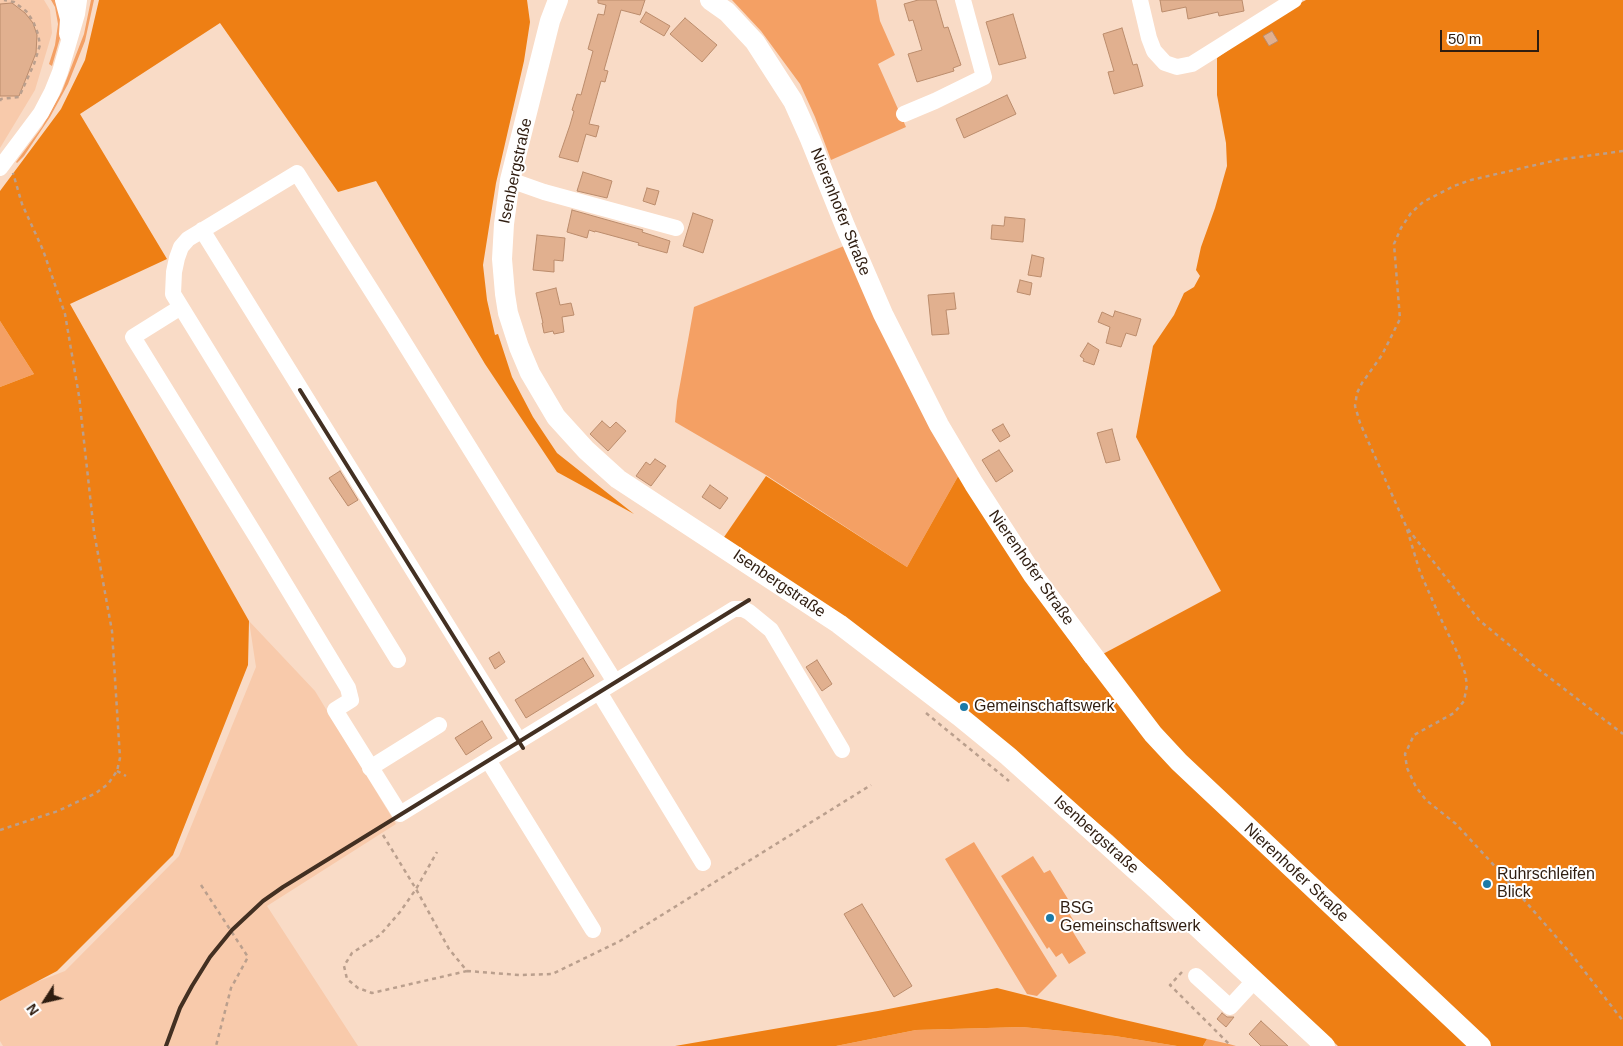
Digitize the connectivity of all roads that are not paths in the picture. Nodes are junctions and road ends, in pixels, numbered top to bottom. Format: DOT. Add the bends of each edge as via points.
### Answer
graph roads {
  1 [pos="63,0"];
  2 [pos="79,0"];
  3 [pos="546,0"];
  4 [pos="558,0"];
  5 [pos="710,0"];
  6 [pos="963,0"];
  7 [pos="1140,0"];
  8 [pos="1294,0"];
  9 [pos="550,21"];
  10 [pos="66,51"];
  11 [pos="904,114"];
  12 [pos="4,163"];
  13 [pos="510,180"];
  14 [pos="676,228"];
  15 [pos="202,230"];
  16 [pos="180,307"];
  17 [pos="398,660"];
  18 [pos="615,682"];
  19 [pos="599,692"];
  20 [pos="439,725"];
  21 [pos="519,741"];
  22 [pos="842,750"];
  23 [pos="488,760"];
  24 [pos="370,768"];
  25 [pos="703,863"];
  26 [pos="593,930"];
  27 [pos="1196,976"];
  28 [pos="1254,981"];
  29 [pos="1325,1046"];
  30 [pos="1481,1046"];
  1 -- 10 [label="street" via="68,19"];
  2 -- 10 [label="street"];
  3 -- 9 [label="main road"];
  4 -- 9 [label="main road, Isenbergstraße"];
  5 -- 30 [label="main road, Nierenhofer Straße" via="727,12 755,42 789,94 883,314 939,425 1028,566 1092,654 1152,734 1179,762"];
  6 -- 11 [label="street" via="984,77"];
  7 -- 8 [label="street" via="1154,51 1165,62 1177,67 1192,64"];
  9 -- 13 [label="main road, Isenbergstraße"];
  10 -- 12 [label="street" via="52,92"];
  13 -- 14 [label="street"];
  13 -- 28 [label="main road, Isenbergstraße" via="502,242 508,313 530,374 544,400 570,434 602,466 630,487 815,607 959,716 1023,769"];
  15 -- 16 [label="street" via="184,243 177,258 172,288"];
  15 -- 18 [label="street" via="297,173"];
  15 -- 21 [label="street"];
  16 -- 17 [label="street"];
  16 -- 24 [label="street" via="133,337 348,688 351,700 335,710"];
  18 -- 19 [label="street"];
  18 -- 22 [label="street" via="734,609 743,609 771,630"];
  19 -- 21 [label="street"];
  19 -- 25 [label="street"];
  20 -- 24 [label="street"];
  21 -- 23 [label="street"];
  23 -- 24 [label="street" via="400,814"];
  23 -- 26 [label="street"];
  27 -- 28 [label="street" via="1230,1007"];
  28 -- 29 [label="main road, Isenbergstraße"];
}
